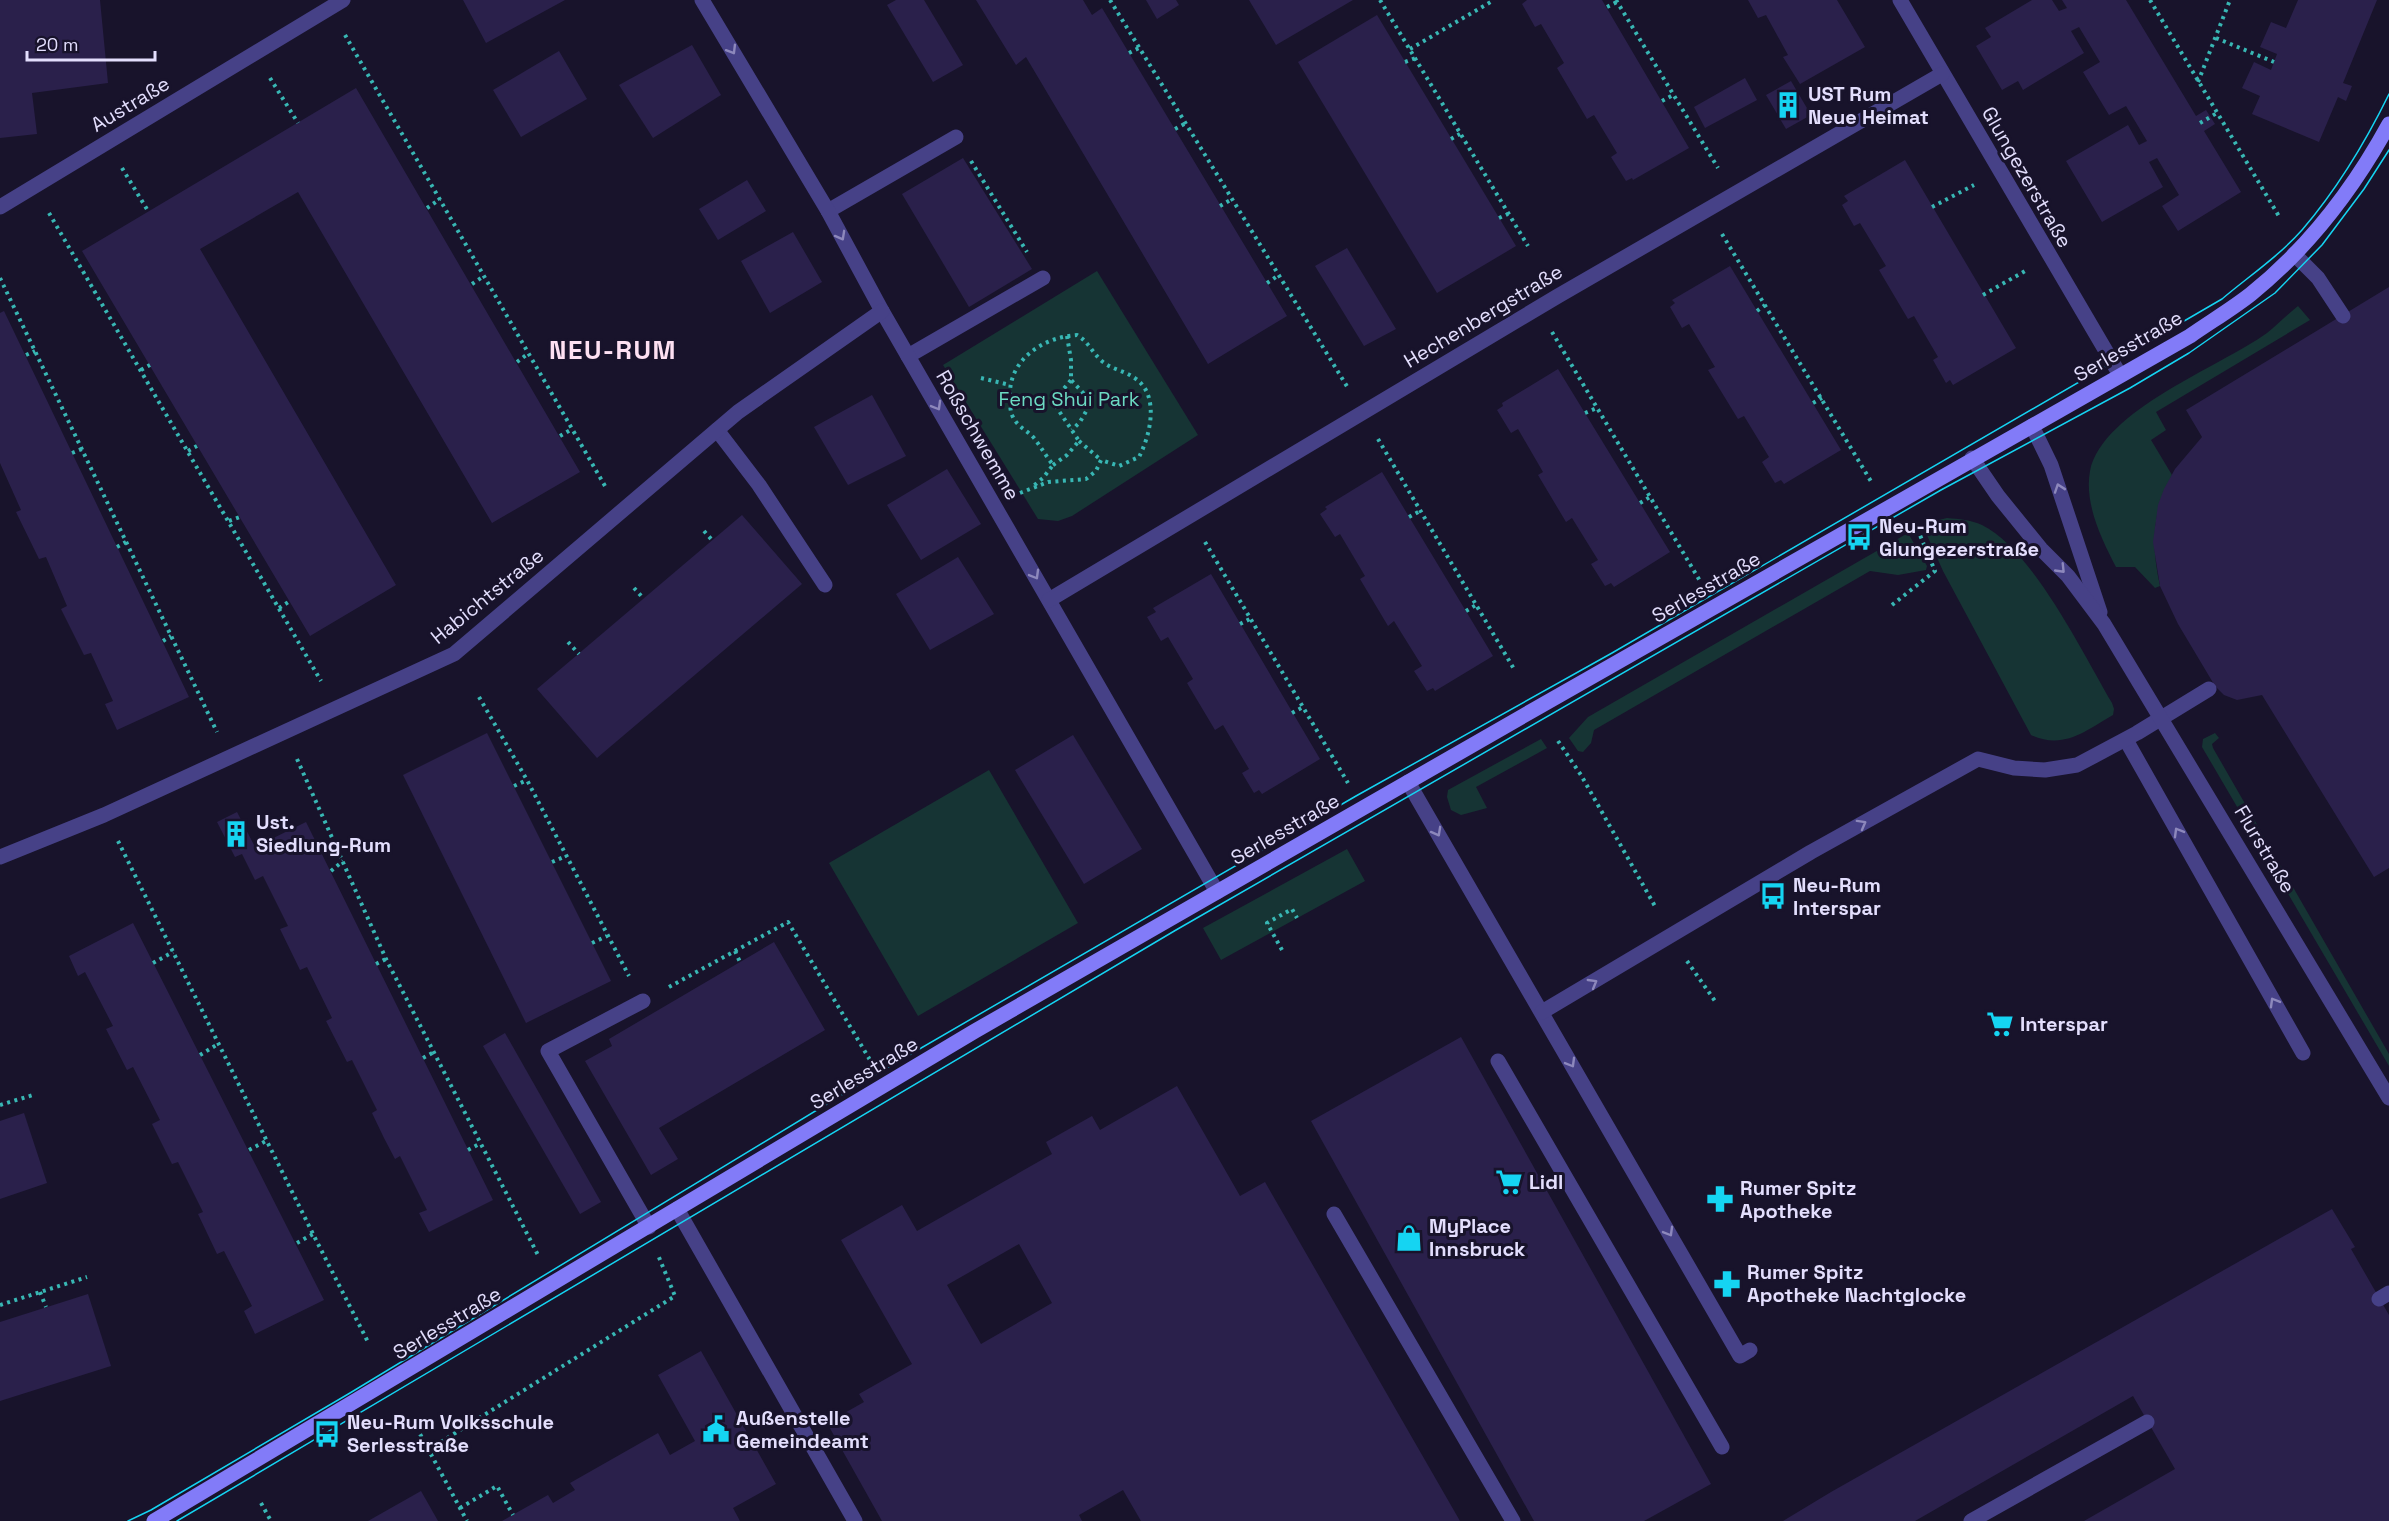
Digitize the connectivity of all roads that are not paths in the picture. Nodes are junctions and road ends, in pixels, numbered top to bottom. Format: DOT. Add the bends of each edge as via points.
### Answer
graph roads {
  1 [pos="343,0"];
  2 [pos="702,0"];
  3 [pos="1900,0"];
  4 [pos="1942,74"];
  5 [pos="2389,124"];
  6 [pos="956,137"];
  7 [pos="0,207"];
  8 [pos="828,212"];
  9 [pos="2294,254"];
  10 [pos="1043,279"];
  11 [pos="882,310"];
  12 [pos="2343,316"];
  13 [pos="908,356"];
  14 [pos="2120,375"];
  15 [pos="2031,426"];
  16 [pos="717,430"];
  17 [pos="1972,458"];
  18 [pos="825,585"];
  19 [pos="1049,600"];
  20 [pos="2104,624"];
  21 [pos="2209,689"];
  22 [pos="2161,718"];
  23 [pos="2126,740"];
  24 [pos="1408,782"];
  25 [pos="0,857"];
  26 [pos="1217,892"];
  27 [pos="643,1001"];
  28 [pos="1542,1012"];
  29 [pos="2303,1053"];
  30 [pos="1498,1060"];
  31 [pos="2389,1098"];
  32 [pos="677,1209"];
  33 [pos="1334,1214"];
  34 [pos="649,1227"];
  35 [pos="1750,1350"];
  36 [pos="2148,1422"];
  37 [pos="1722,1447"];
  38 [pos="154,1521"];
  39 [pos="855,1521"];
  40 [pos="1513,1521"];
  41 [pos="1971,1521"];
  1 -- 7 [label="street, Austraße"];
  2 -- 8 [label="street, Roßschwemme, one-way"];
  3 -- 4 [label="street, Glungezerstraße"];
  4 -- 14 [label="street, Glungezerstraße"];
  4 -- 19 [label="street, Hechenbergstraße" via="1538,308"];
  5 -- 9 [label="street, Serlesstraße" via="2353,183"];
  6 -- 8 [label="street"];
  8 -- 11 [label="street, Roßschwemme, one-way"];
  9 -- 12 [label="street" via="2318,279"];
  9 -- 14 [label="street, Serlesstraße" via="2242,299 2190,336"];
  10 -- 13 [label="street"];
  11 -- 13 [label="street, Roßschwemme"];
  11 -- 16 [label="street, Habichtstraße"];
  13 -- 19 [label="street, Roßschwemme, one-way"];
  14 -- 15 [label="street, Serlesstraße"];
  15 -- 17 [label="street, Serlesstraße"];
  20 -- 15 [label="street, Flurstraße, one-way" via="2051,465"];
  16 -- 18 [label="street" via="759,485"];
  16 -- 25 [label="street, Habichtstraße" via="454,654 104,814"];
  17 -- 20 [label="street, Flurstraße, one-way" via="1998,496"];
  17 -- 24 [label="street, Serlesstraße"];
  19 -- 26 [label="street, Roßschwemme"];
  20 -- 22 [label="street, Flurstraße"];
  21 -- 22 [label="street"];
  22 -- 23 [label="street"];
  22 -- 31 [label="street, Flurstraße"];
  28 -- 23 [label="street, one-way" via="1811,852 1978,759 2014,768 2045,770 2077,765"];
  29 -- 23 [label="street, one-way"];
  24 -- 26 [label="street, Serlesstraße"];
  24 -- 28 [label="street, one-way"];
  26 -- 32 [label="street, Serlesstraße"];
  27 -- 34 [label="street" via="548,1051"];
  28 -- 35 [label="street, one-way" via="1740,1356"];
  30 -- 37 [label="street"];
  32 -- 34 [label="street, Serlesstraße"];
  32 -- 39 [label="street"];
  33 -- 40 [label="street"];
  34 -- 38 [label="street, Serlesstraße"];
  36 -- 41 [label="street"];
}
